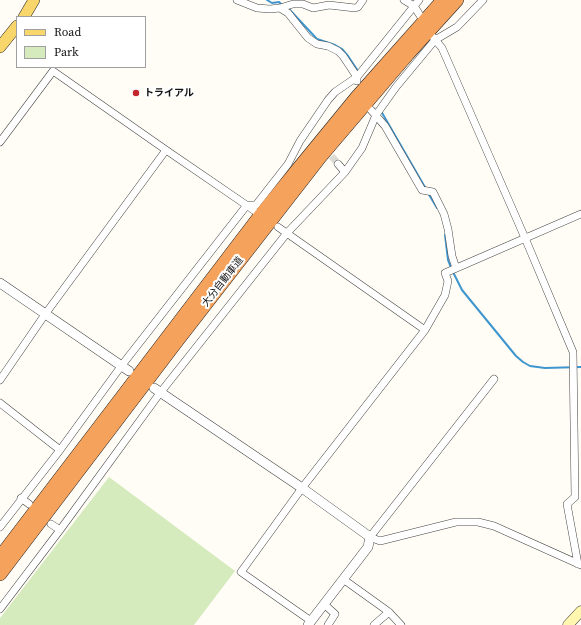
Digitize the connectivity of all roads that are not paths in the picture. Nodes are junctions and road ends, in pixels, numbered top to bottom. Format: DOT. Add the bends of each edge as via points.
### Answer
graph roads {
  1 [pos="34,0"];
  2 [pos="237,0"];
  3 [pos="363,0"];
  4 [pos="404,0"];
  5 [pos="443,0"];
  6 [pos="457,0"];
  7 [pos="483,0"];
  8 [pos="416,3"];
  9 [pos="283,7"];
  10 [pos="25,16"];
  11 [pos="421,17"];
  12 [pos="16,27"];
  13 [pos="434,38"];
  14 [pos="0,47"];
  15 [pos="358,77"];
  16 [pos="377,111"];
  17 [pos="0,142"];
  18 [pos="166,150"];
  19 [pos="338,164"];
  20 [pos="345,172"];
  21 [pos="247,205"];
  22 [pos="255,211"];
  23 [pos="581,214"];
  24 [pos="278,227"];
  25 [pos="287,233"];
  26 [pos="525,238"];
  27 [pos="452,270"];
  28 [pos="0,283"];
  29 [pos="46,313"];
  30 [pos="425,330"];
  31 [pos="126,368"];
  32 [pos="494,379"];
  33 [pos="0,380"];
  34 [pos="157,391"];
  35 [pos="0,403"];
  36 [pos="60,450"];
  37 [pos="578,464"];
  38 [pos="302,488"];
  39 [pos="22,498"];
  40 [pos="29,504"];
  41 [pos="51,524"];
  42 [pos="0,526"];
  43 [pos="60,530"];
  44 [pos="370,536"];
  45 [pos="0,557"];
  46 [pos="580,565"];
  47 [pos="0,574"];
  48 [pos="343,579"];
  49 [pos="324,604"];
  50 [pos="0,608"];
  51 [pos="581,611"];
  52 [pos="389,612"];
  53 [pos="310,623"];
  54 [pos="328,625"];
  55 [pos="374,625"];
  56 [pos="400,625"];
  57 [pos="568,625"];
  1 -- 10 [label="main road"];
  2 -- 9 [label="street" via="257,8"];
  3 -- 9 [label="street" via="355,8 329,5 313,8 303,4"];
  4 -- 8 [label="street"];
  5 -- 45 [label="highway, 大分自動車道" via="356,98 266,208"];
  6 -- 47 [label="highway, 大分自動車道" via="316,162"];
  7 -- 13 [label="street" via="457,28"];
  8 -- 11 [label="street"];
  8 -- 15 [label="street"];
  9 -- 15 [label="street" via="308,38 338,51"];
  12 -- 14 [label="main road"];
  13 -- 16 [label="street"];
  13 -- 26 [label="street" via="442,48"];
  15 -- 21 [label="street" via="335,92 328,100 300,141 288,164 256,205"];
  16 -- 20 [label="street" via="362,148"];
  16 -- 27 [label="street" via="422,190 433,192 444,214"];
  17 -- 18 [label="street" via="53,71"];
  18 -- 21 [label="street"];
  18 -- 29 [label="street"];
  19 -- 20 [label="street"];
  20 -- 25 [label="street"];
  21 -- 22 [label="street"];
  21 -- 31 [label="street"];
  23 -- 26 [label="street"];
  24 -- 25 [label="street"];
  25 -- 30 [label="street"];
  25 -- 34 [label="street"];
  26 -- 27 [label="street"];
  26 -- 37 [label="street" via="573,352"];
  27 -- 30 [label="street" via="446,273 448,281 445,295"];
  28 -- 29 [label="street"];
  29 -- 31 [label="street"];
  29 -- 33 [label="street"];
  30 -- 38 [label="street"];
  31 -- 36 [label="street"];
  32 -- 44 [label="street"];
  34 -- 38 [label="street"];
  34 -- 43 [label="street"];
  35 -- 36 [label="street"];
  36 -- 39 [label="street"];
  37 -- 46 [label="street" via="575,497 567,504"];
  38 -- 44 [label="street"];
  38 -- 53 [label="street" via="241,572"];
  39 -- 40 [label="street"];
  39 -- 42 [label="street"];
  41 -- 43 [label="street"];
  43 -- 50 [label="street"];
  44 -- 46 [label="street" via="380,541 456,522 478,522 494,526"];
  44 -- 48 [label="street" via="368,547"];
  48 -- 49 [label="street"];
  48 -- 52 [label="street"];
  49 -- 53 [label="street"];
  49 -- 54 [label="street" via="335,614"];
  51 -- 57 [label="main road"];
  52 -- 55 [label="street"];
  52 -- 56 [label="street"];
}
